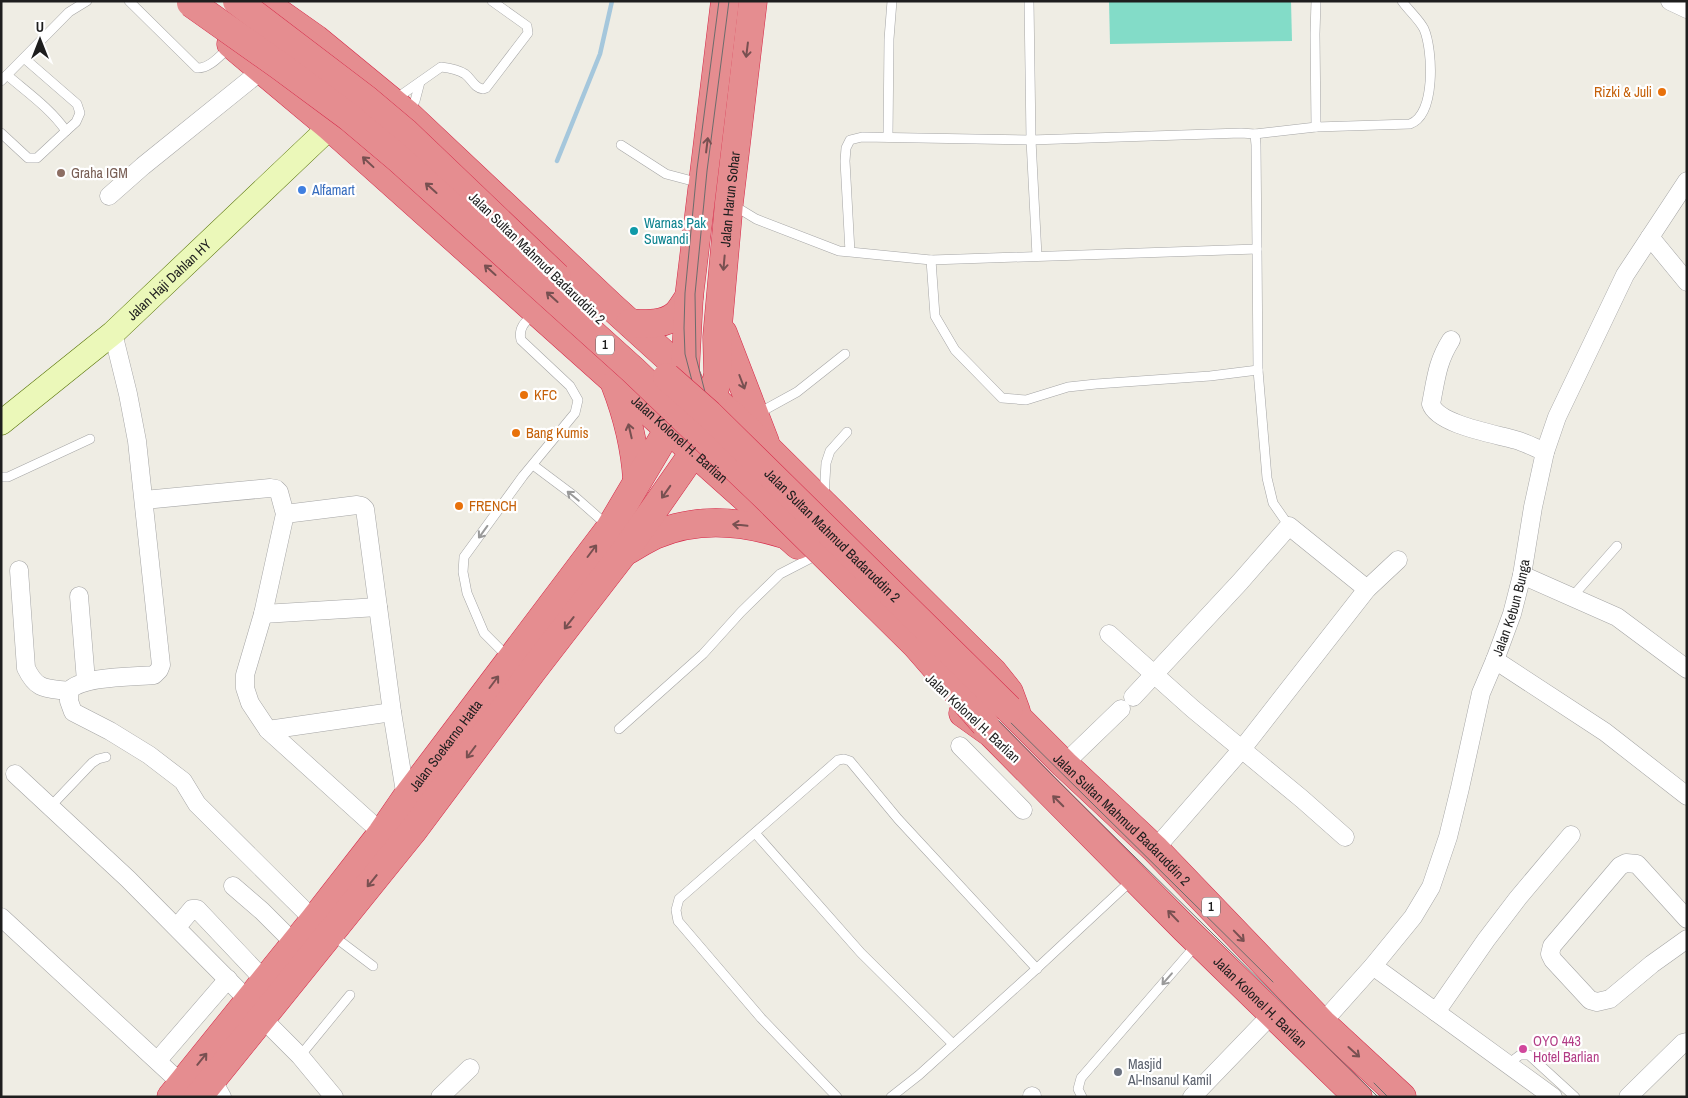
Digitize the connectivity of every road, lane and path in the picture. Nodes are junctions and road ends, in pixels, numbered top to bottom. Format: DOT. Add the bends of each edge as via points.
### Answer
graph roads {
  1 [pos="87,1"];
  2 [pos="129,1"];
  3 [pos="237,1"];
  4 [pos="262,1"];
  5 [pos="492,1"];
  6 [pos="725,1"];
  7 [pos="753,1"];
  8 [pos="892,1"];
  9 [pos="1028,1"];
  10 [pos="1316,1"];
  11 [pos="1402,1"];
  12 [pos="1670,1"];
  13 [pos="188,2"];
  14 [pos="1687,9"];
  15 [pos="232,45"];
  16 [pos="24,58"];
  17 [pos="262,70"];
  18 [pos="4,78"];
  19 [pos="420,82"];
  20 [pos="399,107"];
  21 [pos="330,127"];
  22 [pos="1316,127"];
  23 [pos="66,131"];
  24 [pos="1,133"];
  25 [pos="1255,134"];
  26 [pos="888,137"];
  27 [pos="1031,140"];
  28 [pos="621,145"];
  29 [pos="1687,181"];
  30 [pos="702,184"];
  31 [pos="109,196"];
  32 [pos="729,203"];
  33 [pos="1650,237"];
  34 [pos="1257,249"];
  35 [pos="850,252"];
  36 [pos="1037,256"];
  37 [pos="931,260"];
  38 [pos="1687,282"];
  39 [pos="689,298"];
  40 [pos="537,311"];
  41 [pos="620,314"];
  42 [pos="718,320"];
  43 [pos="113,332"];
  44 [pos="1451,340"];
  45 [pos="579,348"];
  46 [pos="845,354"];
  47 [pos="1258,370"];
  48 [pos="685,372"];
  49 [pos="614,382"];
  50 [pos="704,401"];
  51 [pos="755,415"];
  52 [pos="1,423"];
  53 [pos="668,430"];
  54 [pos="847,432"];
  55 [pos="90,439"];
  56 [pos="767,448"];
  57 [pos="694,452"];
  58 [pos="1546,452"];
  59 [pos="533,465"];
  60 [pos="1,477"];
  61 [pos="637,480"];
  62 [pos="731,485"];
  63 [pos="144,500"];
  64 [pos="824,505"];
  65 [pos="285,514"];
  66 [pos="1289,526"];
  67 [pos="610,528"];
  68 [pos="787,535"];
  69 [pos="1617,546"];
  70 [pos="625,551"];
  71 [pos="811,558"];
  72 [pos="1398,560"];
  73 [pos="19,570"];
  74 [pos="1522,576"];
  75 [pos="1367,589"];
  76 [pos="80,596"];
  77 [pos="1572,597"];
  78 [pos="378,607"];
  79 [pos="262,614"];
  80 [pos="1109,634"];
  81 [pos="511,660"];
  82 [pos="1495,660"];
  83 [pos="1687,669"];
  84 [pos="1154,674"];
  85 [pos="86,681"];
  86 [pos="69,691"];
  87 [pos="392,712"];
  88 [pos="1014,713"];
  89 [pos="618,729"];
  90 [pos="268,730"];
  91 [pos="994,735"];
  92 [pos="960,746"];
  93 [pos="1242,749"];
  94 [pos="106,757"];
  95 [pos="1064,764"];
  96 [pos="982,768"];
  97 [pos="15,774"];
  98 [pos="1687,796"];
  99 [pos="406,798"];
  100 [pos="50,806"];
  101 [pos="1023,810"];
  102 [pos="382,833"];
  103 [pos="755,833"];
  104 [pos="1571,835"];
  105 [pos="1345,837"];
  106 [pos="1156,849"];
  107 [pos="1134,877"];
  108 [pos="233,886"];
  109 [pos="1,917"];
  110 [pos="1687,918"];
  111 [pos="182,920"];
  112 [pos="322,926"];
  113 [pos="1687,938"];
  114 [pos="1198,942"];
  115 [pos="295,944"];
  116 [pos="373,966"];
  117 [pos="1373,966"];
  118 [pos="1037,968"];
  119 [pos="228,979"];
  120 [pos="350,994"];
  121 [pos="258,1000"];
  122 [pos="1436,1012"];
  123 [pos="1273,1013"];
  124 [pos="1322,1024"];
  125 [pos="1687,1042"];
  126 [pos="953,1044"];
  127 [pos="300,1056"];
  128 [pos="158,1060"];
  129 [pos="1508,1064"];
  130 [pos="470,1068"];
  131 [pos="197,1091"];
  132 [pos="334,1097"];
  133 [pos="440,1097"];
  134 [pos="838,1097"];
  135 [pos="891,1097"];
  136 [pos="1082,1097"];
  137 [pos="1192,1097"];
  138 [pos="1358,1097"];
  139 [pos="1402,1097"];
  140 [pos="1553,1097"];
  141 [pos="1575,1097"];
  142 [pos="1628,1097"];
  1 -- 16 [label="lane" via="69,12"];
  2 -- 15 [label="lane" via="197,68 209,65"];
  3 -- 88 [label="highway, Jalan Sultan Mahmud Badaruddin 2 / 1, bridge" via="405,132 619,336 709,414"];
  4 -- 20 [label="highway, 1" via="316,39"];
  5 -- 19 [label="lane" via="527,26 528,33 486,88 478,88 465,74 448,68 435,70"];
  30 -- 6 [label="highway, Jalan Harun Sohar, one-way"];
  7 -- 32 [label="highway, Jalan Harun Sohar, one-way"];
  8 -- 26 [label="lane"];
  9 -- 27 [label="lane"];
  10 -- 22 [label="lane"];
  11 -- 22 [label="lane" via="1424,29 1430,60 1431,79 1416,122"];
  12 -- 14 [label="street"];
  13 -- 15 [label="highway, 1"];
  91 -- 13 [label="highway, Jalan Sultan Mahmud Badaruddin 2 / 1, one-way, bridge" via="916,645 764,494 625,363 400,160 326,100"];
  15 -- 17 [label="highway, 1"];
  16 -- 18 [label="lane"];
  16 -- 23 [label="lane" via="77,104 80,113"];
  17 -- 21 [label="highway, 1"];
  17 -- 31 [label="street"];
  18 -- 23 [label="lane" via="47,109"];
  19 -- 20 [label="lane"];
  19 -- 20 [label="lane" via="415,102"];
  20 -- 41 [label="highway, 1"];
  40 -- 21 [label="highway, 1, one-way"];
  21 -- 43 [label="street, Jalan Haji Dahlan HY"];
  22 -- 25 [label="lane"];
  23 -- 24 [label="lane" via="34,159 28,158"];
  25 -- 27 [label="lane"];
  25 -- 34 [label="lane"];
  26 -- 27 [label="lane"];
  26 -- 35 [label="lane" via="850,140 846,148"];
  27 -- 36 [label="lane"];
  28 -- 30 [label="lane" via="666,174"];
  29 -- 33 [label="street, Jalan Kebun Bunga"];
  30 -- 39 [label="highway, Jalan Harun Sohar"];
  32 -- 35 [label="lane" via="756,219 839,251"];
  32 -- 42 [label="highway, Jalan Harun Sohar, one-way"];
  33 -- 38 [label="street"];
  33 -- 58 [label="street, Jalan Kebun Bunga" via="1625,275 1599,327 1557,417"];
  34 -- 36 [label="lane"];
  34 -- 47 [label="lane"];
  35 -- 37 [label="lane"];
  36 -- 37 [label="lane"];
  37 -- 47 [label="lane" via="935,316 955,350 1002,398 1026,400 1068,387"];
  39 -- 41 [label="highway" via="676,315 663,322 643,324"];
  39 -- 48 [label="highway, Jalan Harun Sohar"];
  40 -- 45 [label="highway, 1"];
  40 -- 59 [label="lane" via="523,324 519,332 521,340 570,386 578,400 575,413"];
  41 -- 45 [label="highway" via="609,322 597,341"];
  41 -- 48 [label="highway, 1"];
  42 -- 50 [label="highway, Jalan Harun Sohar" via="718,374"];
  42 -- 51 [label="highway, one-way"];
  43 -- 52 [label="street, Jalan Haji Dahlan HY"];
  43 -- 63 [label="street" via="137,441"];
  44 -- 58 [label="street" via="1438,365 1431,404 1433,410 1471,428 1517,440"];
  45 -- 49 [label="highway, Jalan Kolonel H. Barlian / 1"];
  46 -- 51 [label="lane" via="797,392"];
  47 -- 66 [label="lane" via="1267,478 1273,503"];
  48 -- 50 [label="highway" via="691,387"];
  48 -- 53 [label="highway, Jalan Soekarno Hatta"];
  49 -- 53 [label="highway, Jalan Kolonel H. Barlian / 1"];
  61 -- 49 [label="highway, one-way" via="628,424"];
  50 -- 53 [label="highway" via="683,411"];
  50 -- 56 [label="highway, 1"];
  50 -- 57 [label="highway, Jalan Soekarno Hatta"];
  51 -- 56 [label="highway"];
  53 -- 57 [label="highway, Jalan Kolonel H. Barlian"];
  53 -- 61 [label="highway, Jalan Soekarno Hatta"];
  54 -- 64 [label="lane" via="830,452 826,463"];
  55 -- 60 [label="lane" via="8,477"];
  56 -- 62 [label="highway" via="758,446 741,454 731,474"];
  56 -- 64 [label="highway, 1"];
  57 -- 62 [label="highway, Jalan Kolonel H. Barlian / 1"];
  57 -- 70 [label="highway, Jalan Soekarno Hatta, one-way"];
  58 -- 74 [label="street, Jalan Kebun Bunga"];
  67 -- 59 [label="lane, one-way"];
  59 -- 81 [label="lane, one-way" via="464,557 467,593 484,633"];
  61 -- 67 [label="highway, Jalan Soekarno Hatta"];
  62 -- 68 [label="highway, Jalan Kolonel H. Barlian / 1"];
  63 -- 65 [label="street" via="270,488 279,492"];
  63 -- 85 [label="street" via="161,665 154,674"];
  64 -- 88 [label="highway, 1" via="993,672 1009,692"];
  65 -- 78 [label="street" via="357,505 366,509"];
  65 -- 79 [label="street"];
  66 -- 75 [label="street"];
  66 -- 84 [label="street"];
  81 -- 67 [label="highway, Jalan Soekarno Hatta, one-way"];
  68 -- 70 [label="highway, one-way" via="747,525 706,523 654,535"];
  68 -- 71 [label="highway, Jalan Kolonel H. Barlian / 1"];
  69 -- 77 [label="lane"];
  70 -- 112 [label="highway, Jalan Soekarno Hatta, one-way" via="412,832"];
  71 -- 89 [label="lane" via="780,574 702,654"];
  71 -- 91 [label="highway, Jalan Kolonel H. Barlian / 1" via="957,707"];
  72 -- 75 [label="street"];
  73 -- 86 [label="street" via="26,668 32,681 42,687"];
  74 -- 77 [label="street"];
  74 -- 82 [label="street, Jalan Kebun Bunga"];
  75 -- 93 [label="street"];
  76 -- 85 [label="street"];
  77 -- 83 [label="street" via="1617,617"];
  78 -- 79 [label="street"];
  78 -- 87 [label="street"];
  79 -- 90 [label="street" via="245,675 245,688 250,703"];
  80 -- 84 [label="street"];
  99 -- 81 [label="highway, Jalan Soekarno Hatta, one-way"];
  82 -- 98 [label="street" via="1605,732"];
  82 -- 117 [label="street, Jalan Kebun Bunga" via="1481,693 1450,829 1431,887 1413,917"];
  84 -- 93 [label="street"];
  84 -- 95 [label="street"];
  85 -- 86 [label="street"];
  86 -- 112 [label="street" via="73,712 149,755 183,780 197,804"];
  87 -- 90 [label="street"];
  87 -- 99 [label="street"];
  88 -- 95 [label="highway, Jalan Sultan Mahmud Badaruddin 2 / 1"];
  90 -- 102 [label="street"];
  91 -- 96 [label="street"];
  107 -- 91 [label="highway, Jalan Kolonel H. Barlian / 1, one-way"];
  92 -- 96 [label="street"];
  93 -- 105 [label="street"];
  93 -- 106 [label="street"];
  94 -- 100 [label="lane" via="92,764"];
  95 -- 106 [label="highway, Jalan Sultan Mahmud Badaruddin 2 / 1"];
  96 -- 101 [label="street"];
  97 -- 100 [label="street"];
  99 -- 102 [label="highway, Jalan Soekarno Hatta"];
  100 -- 119 [label="street" via="128,878"];
  102 -- 112 [label="highway, Jalan Soekarno Hatta"];
  103 -- 118 [label="lane" via="838,760 850,761 898,819"];
  103 -- 126 [label="lane" via="862,952"];
  103 -- 134 [label="lane" via="680,899 676,910 678,920 761,1018"];
  104 -- 122 [label="street" via="1518,898"];
  106 -- 124 [label="highway, Jalan Sultan Mahmud Badaruddin 2 / 1, one-way"];
  114 -- 107 [label="highway, Jalan Kolonel H. Barlian / 1, one-way"];
  107 -- 118 [label="lane"];
  108 -- 115 [label="street"];
  109 -- 128 [label="street"];
  110 -- 113 [label="street" via="1637,864 1626,863 1572,922 1552,946 1550,954 1590,1000 1596,1002 1610,999"];
  111 -- 121 [label="street" via="192,909 197,910"];
  112 -- 115 [label="highway, Jalan Soekarno Hatta"];
  112 -- 116 [label="lane"];
  112 -- 121 [label="highway, Jalan Soekarno Hatta"];
  114 -- 123 [label="highway, Jalan Kolonel H. Barlian / 1"];
  114 -- 136 [label="lane, one-way" via="1081,1078 1078,1089"];
  115 -- 121 [label="highway, Jalan Soekarno Hatta"];
  117 -- 122 [label="street"];
  117 -- 124 [label="street, Jalan Kebun Bunga"];
  118 -- 126 [label="lane"];
  119 -- 121 [label="street"];
  119 -- 128 [label="street"];
  120 -- 127 [label="lane"];
  121 -- 127 [label="street"];
  121 -- 131 [label="highway, Jalan Soekarno Hatta"];
  122 -- 129 [label="street"];
  123 -- 137 [label="street"];
  123 -- 138 [label="highway, Jalan Kolonel H. Barlian / 1"];
  124 -- 139 [label="highway, Jalan Sultan Mahmud Badaruddin 2 / 1, one-way"];
  125 -- 142 [label="street"];
  126 -- 135 [label="lane"];
  127 -- 132 [label="street"];
  128 -- 131 [label="street"];
  129 -- 140 [label="street"];
  129 -- 141 [label="lane" via="1520,1055 1529,1055"];
  130 -- 133 [label="street"];
}
